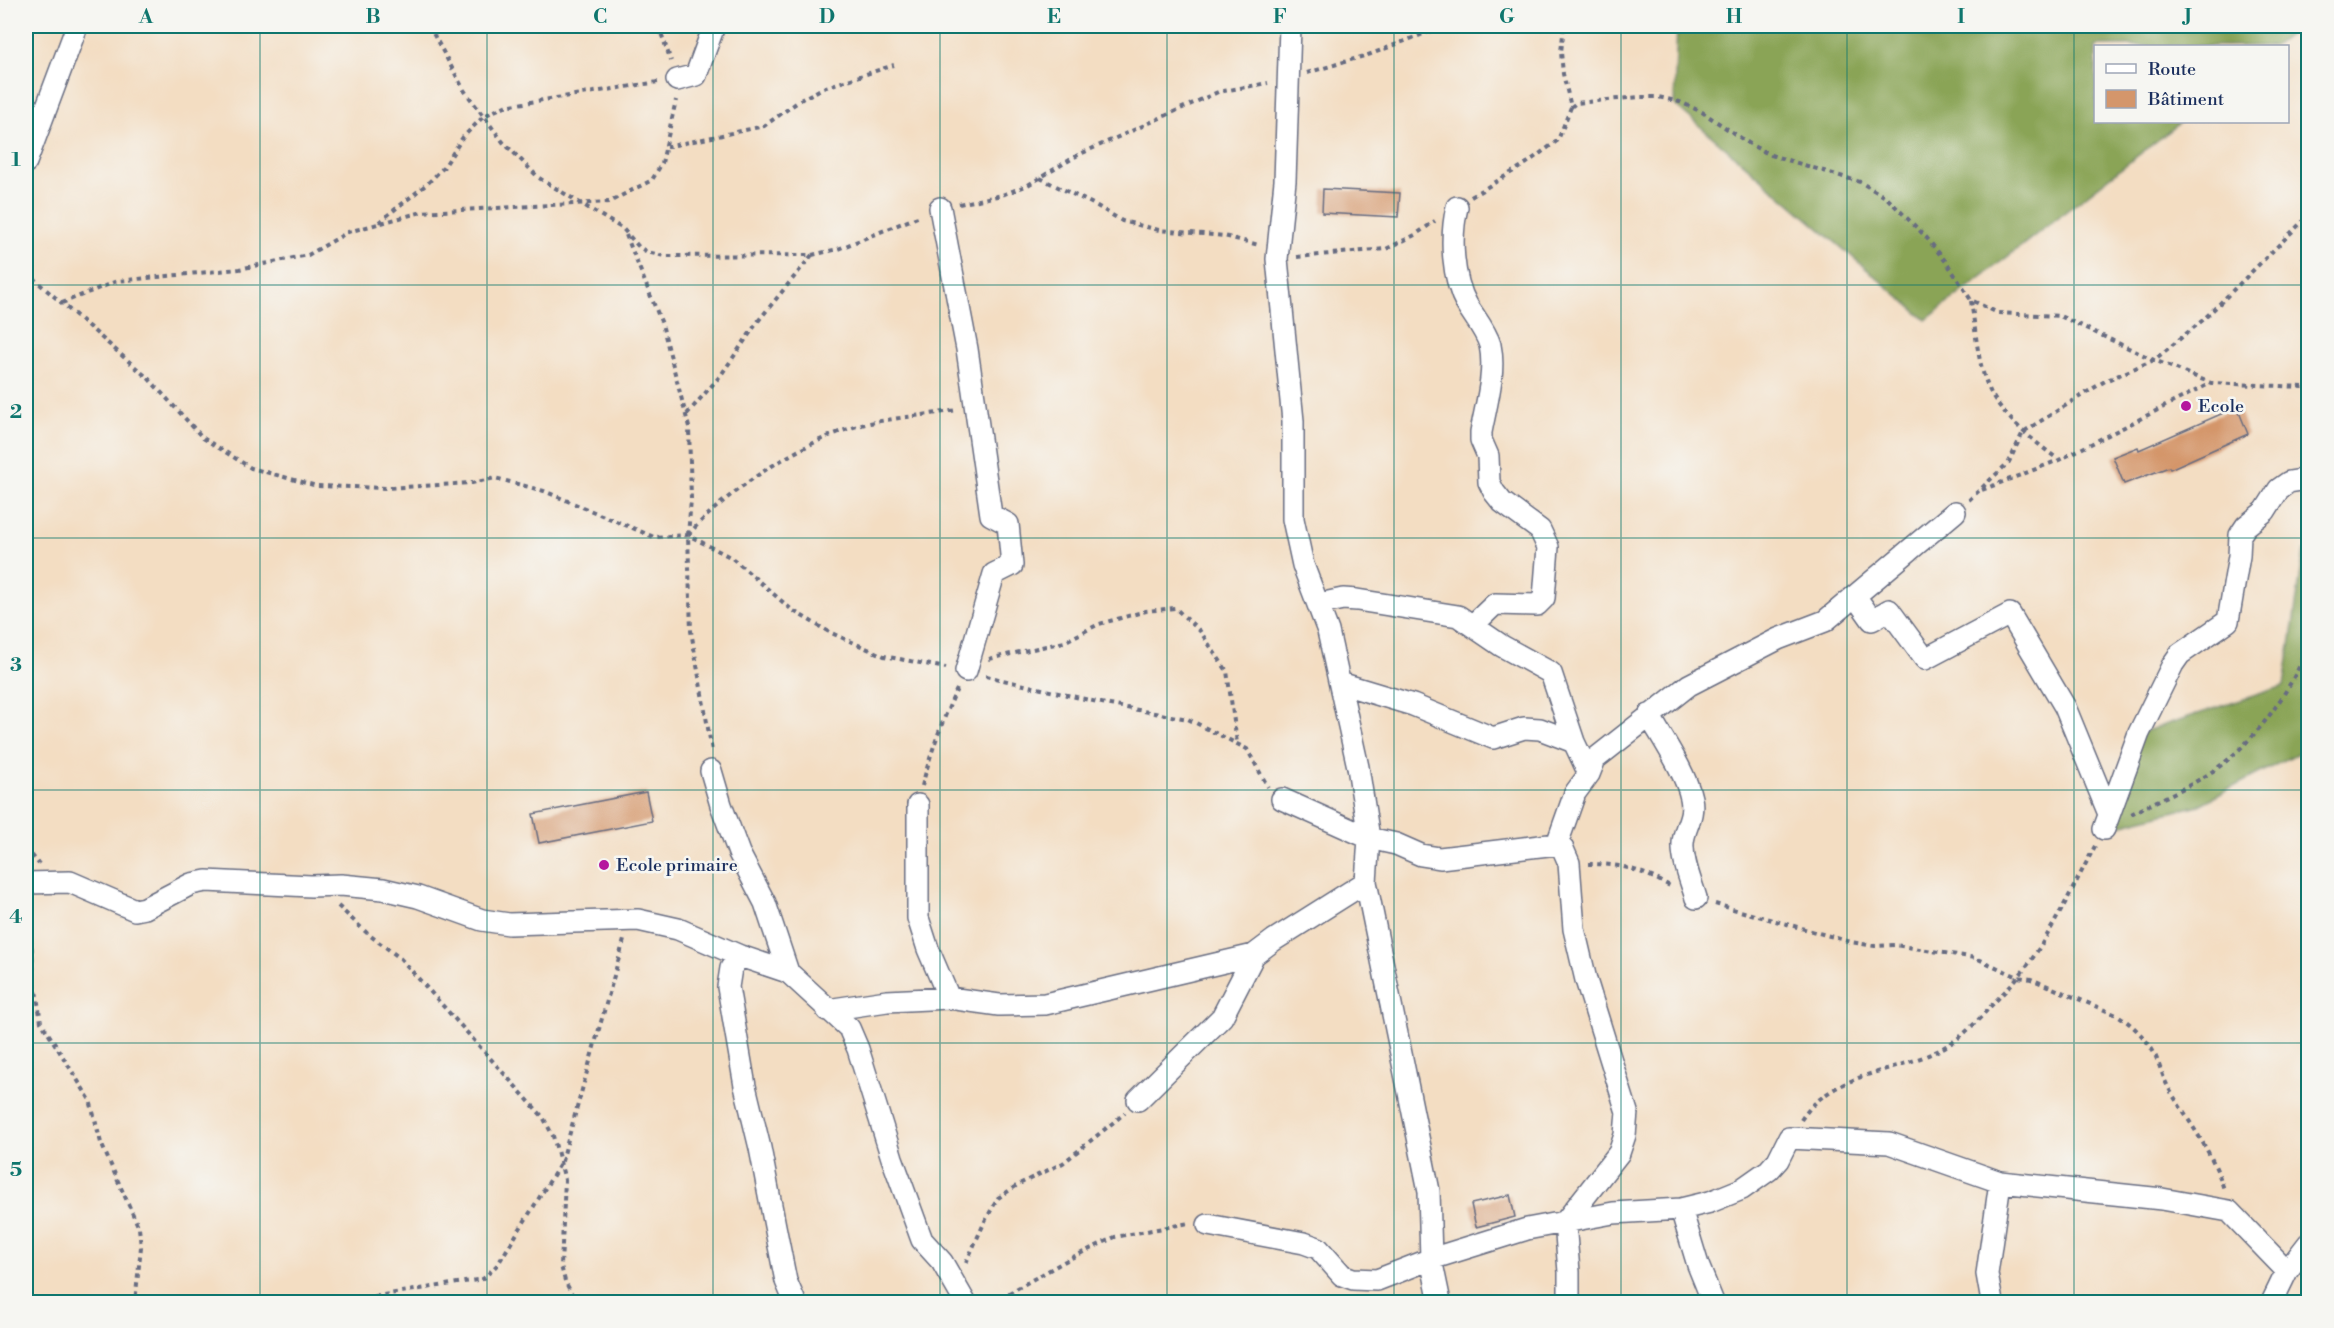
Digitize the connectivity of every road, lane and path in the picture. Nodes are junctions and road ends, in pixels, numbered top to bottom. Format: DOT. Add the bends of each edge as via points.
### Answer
graph roads {
  1 [pos="77,26"];
  2 [pos="429,26"];
  3 [pos="662,26"];
  4 [pos="714,26"];
  5 [pos="1290,26"];
  6 [pos="1444,26"];
  7 [pos="1564,26"];
  8 [pos="894,65"];
  9 [pos="677,80"];
  10 [pos="1287,80"];
  11 [pos="1571,107"];
  12 [pos="484,116"];
  13 [pos="666,147"];
  14 [pos="26,162"];
  15 [pos="1039,178"];
  16 [pos="579,204"];
  17 [pos="1457,207"];
  18 [pos="940,208"];
  19 [pos="2308,216"];
  20 [pos="376,224"];
  21 [pos="623,229"];
  22 [pos="812,255"];
  23 [pos="1277,259"];
  24 [pos="26,272"];
  25 [pos="1971,300"];
  26 [pos="62,303"];
  27 [pos="2154,360"];
  28 [pos="2211,383"];
  29 [pos="2308,385"];
  30 [pos="975,408"];
  31 [pos="686,415"];
  32 [pos="2023,432"];
  33 [pos="2059,460"];
  34 [pos="2308,479"];
  35 [pos="1979,491"];
  36 [pos="1955,512"];
  37 [pos="687,535"];
  38 [pos="1855,596"];
  39 [pos="1319,604"];
  40 [pos="1473,625"];
  41 [pos="2308,647"];
  42 [pos="966,671"];
  43 [pos="1340,683"];
  44 [pos="1649,715"];
  45 [pos="1574,742"];
  46 [pos="1237,744"];
  47 [pos="711,771"];
  48 [pos="1589,774"];
  49 [pos="1282,799"];
  50 [pos="918,805"];
  51 [pos="2106,821"];
  52 [pos="1369,838"];
  53 [pos="1557,844"];
  54 [pos="1569,863"];
  55 [pos="1366,882"];
  56 [pos="26,883"];
  57 [pos="1696,898"];
  58 [pos="330,900"];
  59 [pos="638,920"];
  60 [pos="1254,955"];
  61 [pos="740,956"];
  62 [pos="788,972"];
  63 [pos="2018,977"];
  64 [pos="949,998"];
  65 [pos="827,1010"];
  66 [pos="1138,1100"];
  67 [pos="1789,1138"];
  68 [pos="562,1161"];
  69 [pos="2000,1182"];
  70 [pos="1681,1209"];
  71 [pos="2229,1211"];
  72 [pos="1565,1222"];
  73 [pos="1208,1225"];
  74 [pos="2308,1245"];
  75 [pos="1431,1258"];
  76 [pos="2287,1270"];
  77 [pos="961,1294"];
  78 [pos="135,1302"];
  79 [pos="339,1302"];
  80 [pos="576,1302"];
  81 [pos="795,1302"];
  82 [pos="993,1302"];
  83 [pos="1440,1302"];
  84 [pos="1569,1302"];
  85 [pos="1713,1302"];
  86 [pos="1992,1302"];
  87 [pos="2272,1302"];
  1 -- 14 [label="street"];
  2 -- 12 [label="path" via="464,90"];
  3 -- 9 [label="path"];
  4 -- 9 [label="street" via="696,75"];
  5 -- 10 [label="street"];
  6 -- 10 [label="path"];
  7 -- 11 [label="path" via="1561,52"];
  8 -- 13 [label="path" via="823,88 764,126"];
  9 -- 12 [label="path" via="505,106"];
  9 -- 13 [label="path"];
  10 -- 15 [label="path" via="1218,92 1078,155"];
  10 -- 23 [label="street" via="1285,181"];
  11 -- 17 [label="path" via="1557,141"];
  11 -- 25 [label="path" via="1576,103 1640,97 1680,102 1771,155 1860,182 1887,198 1926,237"];
  12 -- 16 [label="path" via="503,142 539,178"];
  12 -- 20 [label="path" via="463,137 436,176"];
  13 -- 16 [label="path" via="652,180 609,202"];
  15 -- 18 [label="path" via="1002,195"];
  15 -- 23 [label="path" via="1122,221 1258,244"];
  16 -- 20 [label="path" via="422,212"];
  16 -- 21 [label="path"];
  17 -- 23 [label="path" via="1386,249"];
  17 -- 40 [label="street" via="1454,245 1459,285 1489,343 1492,361 1481,432 1488,456 1489,482 1502,502 1540,530 1548,547 1544,597 1537,605 1495,604"];
  18 -- 22 [label="path" via="838,249"];
  18 -- 30 [label="street"];
  19 -- 27 [label="path" via="2203,320"];
  20 -- 26 [label="path" via="348,232 308,255 239,269 117,281"];
  21 -- 22 [label="path" via="639,247 664,256"];
  21 -- 31 [label="path" via="662,324"];
  22 -- 31 [label="path"];
  23 -- 39 [label="street" via="1293,421 1293,519 1303,565"];
  24 -- 26 [label="path"];
  25 -- 27 [label="path" via="1998,313 2060,316"];
  25 -- 32 [label="path" via="1981,364 1991,393"];
  26 -- 37 [label="path" via="149,379 203,438 251,468 317,486 387,488 495,478 544,491 654,537"];
  27 -- 28 [label="path"];
  27 -- 32 [label="path" via="2105,381"];
  28 -- 29 [label="path"];
  28 -- 33 [label="path"];
  30 -- 37 [label="path" via="869,423 822,438 753,479 708,513"];
  30 -- 42 [label="street" via="991,514 1008,524 1012,565 994,574"];
  31 -- 37 [label="path" via="691,499"];
  32 -- 33 [label="path"];
  32 -- 35 [label="path" via="2009,462"];
  33 -- 35 [label="path"];
  34 -- 51 [label="street" via="2289,482 2279,489 2265,511 2240,535 2228,621 2180,654 2173,664 2139,734"];
  35 -- 36 [label="path"];
  36 -- 38 [label="street"];
  37 -- 42 [label="path" via="732,558 792,610 829,632 884,656"];
  37 -- 47 [label="path" via="691,631 712,748"];
  38 -- 44 [label="street" via="1825,621 1778,639 1689,686"];
  38 -- 51 [label="street" via="1872,620 1889,610 1925,660 2010,614 2065,707"];
  39 -- 40 [label="street" via="1343,599 1372,601 1458,615"];
  39 -- 43 [label="street"];
  40 -- 45 [label="street" via="1551,673"];
  41 -- 51 [label="path" via="2299,670 2258,731 2213,770"];
  42 -- 46 [label="path" via="1188,719"];
  42 -- 46 [label="path" via="986,660 1064,642 1099,624 1146,611 1175,608 1200,631 1227,671"];
  42 -- 50 [label="path" via="931,751"];
  43 -- 45 [label="street" via="1413,705 1493,738 1524,728 1540,729"];
  43 -- 52 [label="street"];
  44 -- 48 [label="street" via="1595,759"];
  44 -- 57 [label="street" via="1675,759 1691,797 1692,813 1683,849"];
  45 -- 48 [label="street"];
  46 -- 49 [label="path" via="1247,749 1272,794"];
  47 -- 62 [label="street" via="739,853 765,903"];
  48 -- 53 [label="street" via="1575,793"];
  49 -- 52 [label="street"];
  50 -- 64 [label="street" via="918,918"];
  51 -- 63 [label="path" via="2060,914"];
  52 -- 53 [label="street" via="1440,858"];
  52 -- 55 [label="street"];
  53 -- 54 [label="street"];
  54 -- 57 [label="path" via="1634,868"];
  54 -- 72 [label="street" via="1574,929 1586,980 1628,1112 1619,1154"];
  55 -- 60 [label="street"];
  55 -- 75 [label="street" via="1429,1191"];
  56 -- 59 [label="street" via="70,882 135,910 206,881 383,889 482,920 509,924"];
  56 -- 78 [label="path" via="41,1022 90,1101 101,1143 139,1228 141,1247"];
  57 -- 63 [label="path" via="1851,942 1976,958"];
  58 -- 68 [label="path" via="400,958 543,1117"];
  59 -- 61 [label="street" via="678,929"];
  59 -- 68 [label="path" via="627,930 621,949"];
  60 -- 64 [label="street" via="1045,1004 999,1005"];
  60 -- 66 [label="street" via="1222,1017"];
  61 -- 62 [label="street"];
  61 -- 81 [label="street" via="731,968 728,987 774,1226 786,1281"];
  62 -- 65 [label="street"];
  63 -- 67 [label="path" via="1973,1025 1948,1045 1858,1077 1817,1100"];
  63 -- 71 [label="path" via="2119,1016 2137,1031 2155,1054 2169,1090 2220,1175"];
  64 -- 65 [label="street" via="887,1001"];
  65 -- 77 [label="street" via="849,1028 858,1049 922,1240 942,1262"];
  66 -- 77 [label="path" via="1111,1127 1063,1163 998,1198 985,1221"];
  67 -- 69 [label="street" via="1889,1143"];
  67 -- 70 [label="street" via="1770,1170 1742,1188"];
  68 -- 79 [label="path" via="498,1264 483,1279"];
  68 -- 80 [label="path" via="565,1180 561,1266"];
  69 -- 71 [label="street" via="2162,1199"];
  69 -- 86 [label="street" via="1988,1274"];
  70 -- 72 [label="street"];
  70 -- 85 [label="street"];
  71 -- 76 [label="street"];
  72 -- 75 [label="street" via="1527,1228"];
  72 -- 84 [label="street"];
  73 -- 75 [label="street" via="1318,1248 1342,1275 1353,1279 1377,1280"];
  73 -- 82 [label="path" via="1195,1222 1115,1237 1069,1258"];
  74 -- 76 [label="street"];
  75 -- 83 [label="street"];
  76 -- 87 [label="street"];
}
